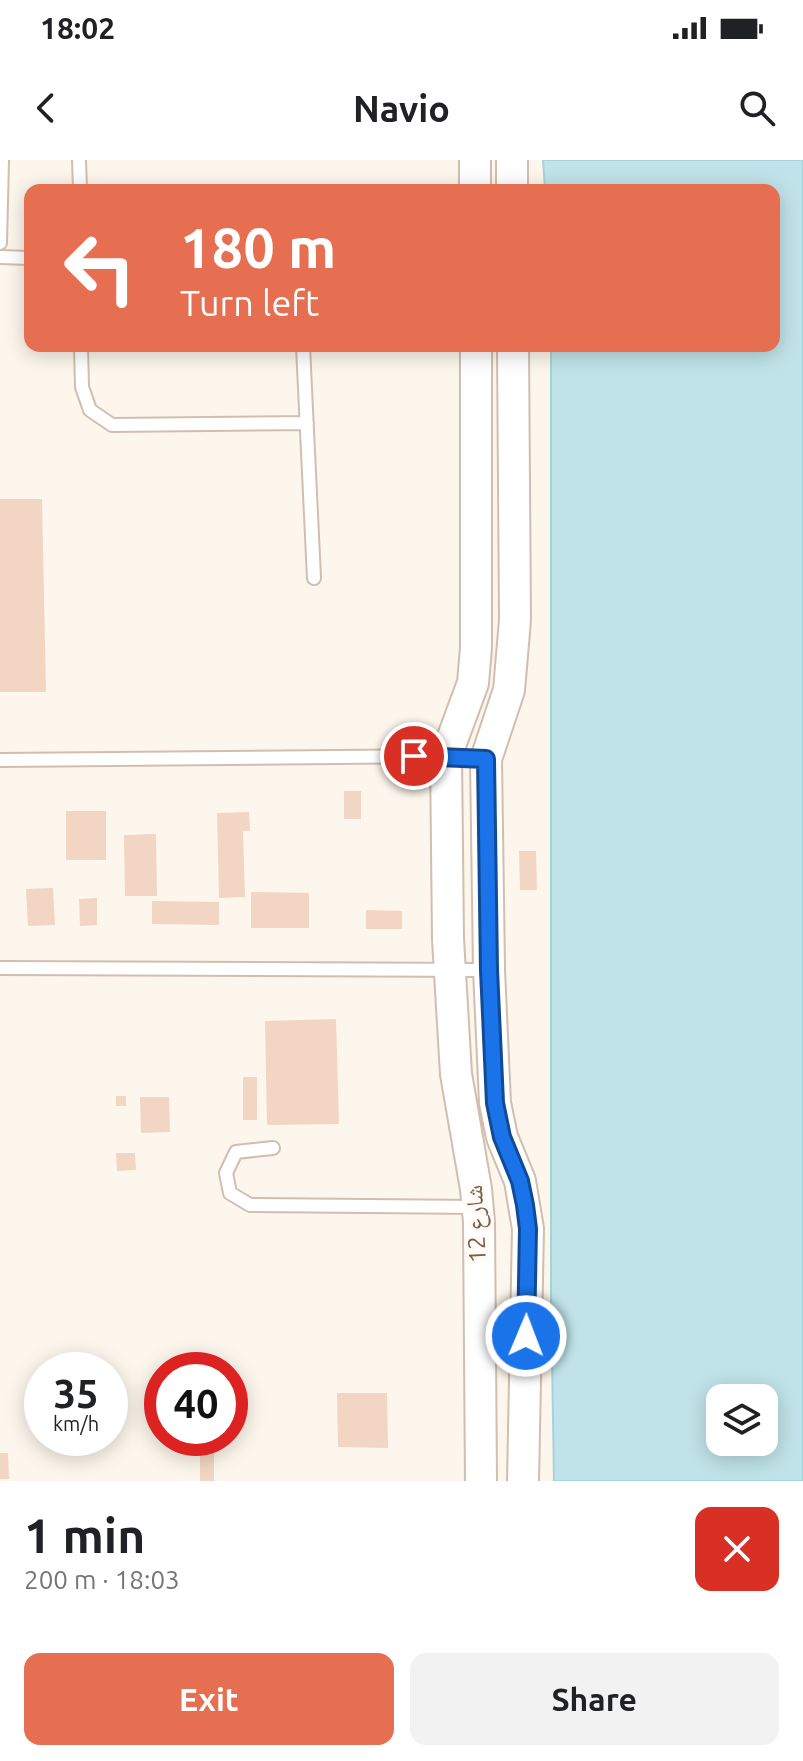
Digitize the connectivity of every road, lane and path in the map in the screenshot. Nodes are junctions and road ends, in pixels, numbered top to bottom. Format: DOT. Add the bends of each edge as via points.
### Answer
graph roads {
  1 [pos="2,160"];
  2 [pos="79,160"];
  3 [pos="475,160"];
  4 [pos="512,160"];
  5 [pos="80,184"];
  6 [pos="475,184"];
  7 [pos="512,184"];
  8 [pos="0,243"];
  9 [pos="0,257"];
  10 [pos="24,258"];
  11 [pos="81,352"];
  12 [pos="303,352"];
  13 [pos="476,352"];
  14 [pos="513,352"];
  15 [pos="307,423"];
  16 [pos="314,578"];
  17 [pos="446,756"];
  18 [pos="486,759"];
  19 [pos="0,760"];
  20 [pos="447,878"];
  21 [pos="489,879"];
  22 [pos="0,968"];
  23 [pos="449,969"];
  24 [pos="489,970"];
  25 [pos="273,1148"];
  26 [pos="478,1207"];
  27 [pos="481,1481"];
  28 [pos="523,1481"];
  1 -- 8 [label="lane"];
  2 -- 5 [label="lane"];
  3 -- 6 [label="street"];
  4 -- 7 [label="street"];
  9 -- 10 [label="lane"];
  11 -- 15 [label="lane" via="82,387 90,410 112,425"];
  12 -- 15 [label="lane"];
  13 -- 17 [label="street" via="475,660 473,683"];
  14 -- 18 [label="street, شارع 12" via="513,658 509,690"];
  15 -- 16 [label="lane"];
  17 -- 18 [label="lane"];
  17 -- 19 [label="lane"];
  17 -- 20 [label="street, شارع 12"];
  18 -- 21 [label="street, شارع 12"];
  20 -- 21 [label="street"];
  20 -- 23 [label="street, شارع 12"];
  21 -- 24 [label="street, شارع 12"];
  22 -- 23 [label="lane"];
  23 -- 24 [label="lane"];
  23 -- 26 [label="street, شارع 12" via="458,1092"];
  24 -- 28 [label="street, شارع 12" via="497,1112 520,1181 528,1229"];
  25 -- 26 [label="lane" via="236,1152 226,1173 230,1193 250,1205"];
  26 -- 27 [label="street, شارع 12"];
}
